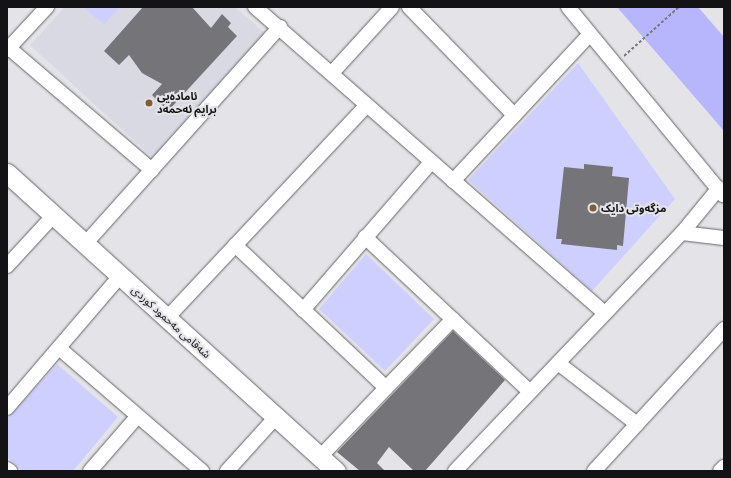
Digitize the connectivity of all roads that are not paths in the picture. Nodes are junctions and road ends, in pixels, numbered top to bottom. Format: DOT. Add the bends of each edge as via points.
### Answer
graph roads {
  1 [pos="47,7"];
  2 [pos="392,7"];
  3 [pos="409,7"];
  4 [pos="568,7"];
  5 [pos="258,8"];
  6 [pos="280,28"];
  7 [pos="589,35"];
  8 [pos="8,49"];
  9 [pos="332,73"];
  10 [pos="367,105"];
  11 [pos="514,115"];
  12 [pos="431,162"];
  13 [pos="152,170"];
  14 [pos="7,173"];
  15 [pos="453,181"];
  16 [pos="721,192"];
  17 [pos="54,215"];
  18 [pos="682,233"];
  19 [pos="365,237"];
  20 [pos="724,238"];
  21 [pos="85,244"];
  22 [pos="235,245"];
  23 [pos="7,266"];
  24 [pos="120,276"];
  25 [pos="303,310"];
  26 [pos="605,313"];
  27 [pos="167,318"];
  28 [pos="453,320"];
  29 [pos="724,329"];
  30 [pos="59,348"];
  31 [pos="558,363"];
  32 [pos="386,388"];
  33 [pos="530,392"];
  34 [pos="7,408"];
  35 [pos="276,416"];
  36 [pos="137,417"];
  37 [pos="637,424"];
  38 [pos="320,457"];
  39 [pos="724,466"];
  40 [pos="7,469"];
  41 [pos="10,471"];
  42 [pos="90,471"];
  43 [pos="202,471"];
  44 [pos="227,471"];
  45 [pos="336,471"];
  46 [pos="455,471"];
  47 [pos="594,471"];
  48 [pos="720,471"];
  1 -- 8 [label="street"];
  2 -- 9 [label="street"];
  3 -- 11 [label="street"];
  4 -- 7 [label="street"];
  5 -- 6 [label="street"];
  6 -- 9 [label="street"];
  6 -- 13 [label="street"];
  7 -- 11 [label="street"];
  7 -- 16 [label="street"];
  8 -- 13 [label="street"];
  9 -- 10 [label="street"];
  10 -- 12 [label="street"];
  10 -- 22 [label="street"];
  11 -- 15 [label="street"];
  12 -- 15 [label="street"];
  12 -- 19 [label="street"];
  13 -- 21 [label="street"];
  14 -- 17 [label="street, شەقامی مەحمود کوردی"];
  15 -- 26 [label="street"];
  16 -- 18 [label="street"];
  17 -- 21 [label="street, شەقامی مەحمود کوردی"];
  17 -- 23 [label="street"];
  18 -- 20 [label="street"];
  18 -- 26 [label="street"];
  19 -- 25 [label="street"];
  19 -- 28 [label="street"];
  21 -- 24 [label="street, شەقامی مەحمود کوردی"];
  22 -- 25 [label="street"];
  22 -- 27 [label="street"];
  24 -- 27 [label="street, شەقامی مەحمود کوردی"];
  24 -- 30 [label="street"];
  25 -- 32 [label="street"];
  26 -- 31 [label="street"];
  27 -- 35 [label="street, شەقامی مەحمود کوردی"];
  28 -- 32 [label="street"];
  28 -- 33 [label="street"];
  29 -- 37 [label="street"];
  30 -- 34 [label="street"];
  30 -- 36 [label="street"];
  31 -- 33 [label="street"];
  31 -- 37 [label="street"];
  32 -- 38 [label="street"];
  33 -- 46 [label="street"];
  35 -- 38 [label="street, شەقامی مەحمود کوردی"];
  35 -- 44 [label="street"];
  36 -- 42 [label="street"];
  36 -- 43 [label="street"];
  37 -- 47 [label="street"];
  38 -- 45 [label="street, شەقامی مەحمود کوردی"];
  39 -- 48 [label="street"];
  40 -- 41 [label="street"];
}
